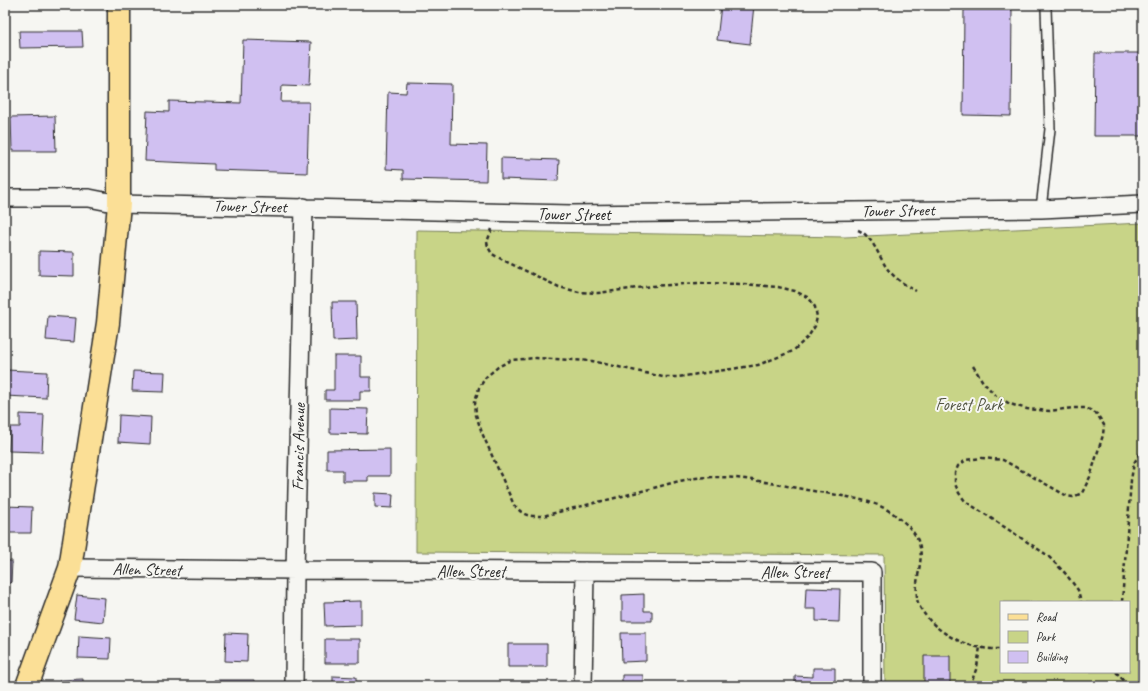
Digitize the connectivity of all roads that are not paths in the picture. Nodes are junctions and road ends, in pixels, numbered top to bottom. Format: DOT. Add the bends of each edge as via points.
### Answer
graph roads {
  1 [pos="119,5"];
  2 [pos="1046,8"];
  3 [pos="5,198"];
  4 [pos="119,204"];
  5 [pos="1143,204"];
  6 [pos="304,207"];
  7 [pos="1041,209"];
  8 [pos="70,568"];
  9 [pos="295,570"];
  10 [pos="585,571"];
  11 [pos="27,686"];
  12 [pos="294,686"];
  13 [pos="583,686"];
  14 [pos="872,686"];
  1 -- 4 [label="main road"];
  2 -- 7 [label="lane" via="1050,130"];
  3 -- 4 [label="street, Tower Street" via="88,198"];
  4 -- 6 [label="street, Tower Street"];
  4 -- 8 [label="main road" via="108,323"];
  5 -- 7 [label="street, Tower Street"];
  6 -- 7 [label="street, Tower Street" via="571,214"];
  6 -- 9 [label="street, Francis Avenue"];
  8 -- 9 [label="street, Allen Street"];
  8 -- 11 [label="main road"];
  9 -- 10 [label="street, Allen Street"];
  9 -- 12 [label="street, Francis Avenue"];
  10 -- 13 [label="street"];
  10 -- 14 [label="street, Allen Street" via="872,572"];
}
